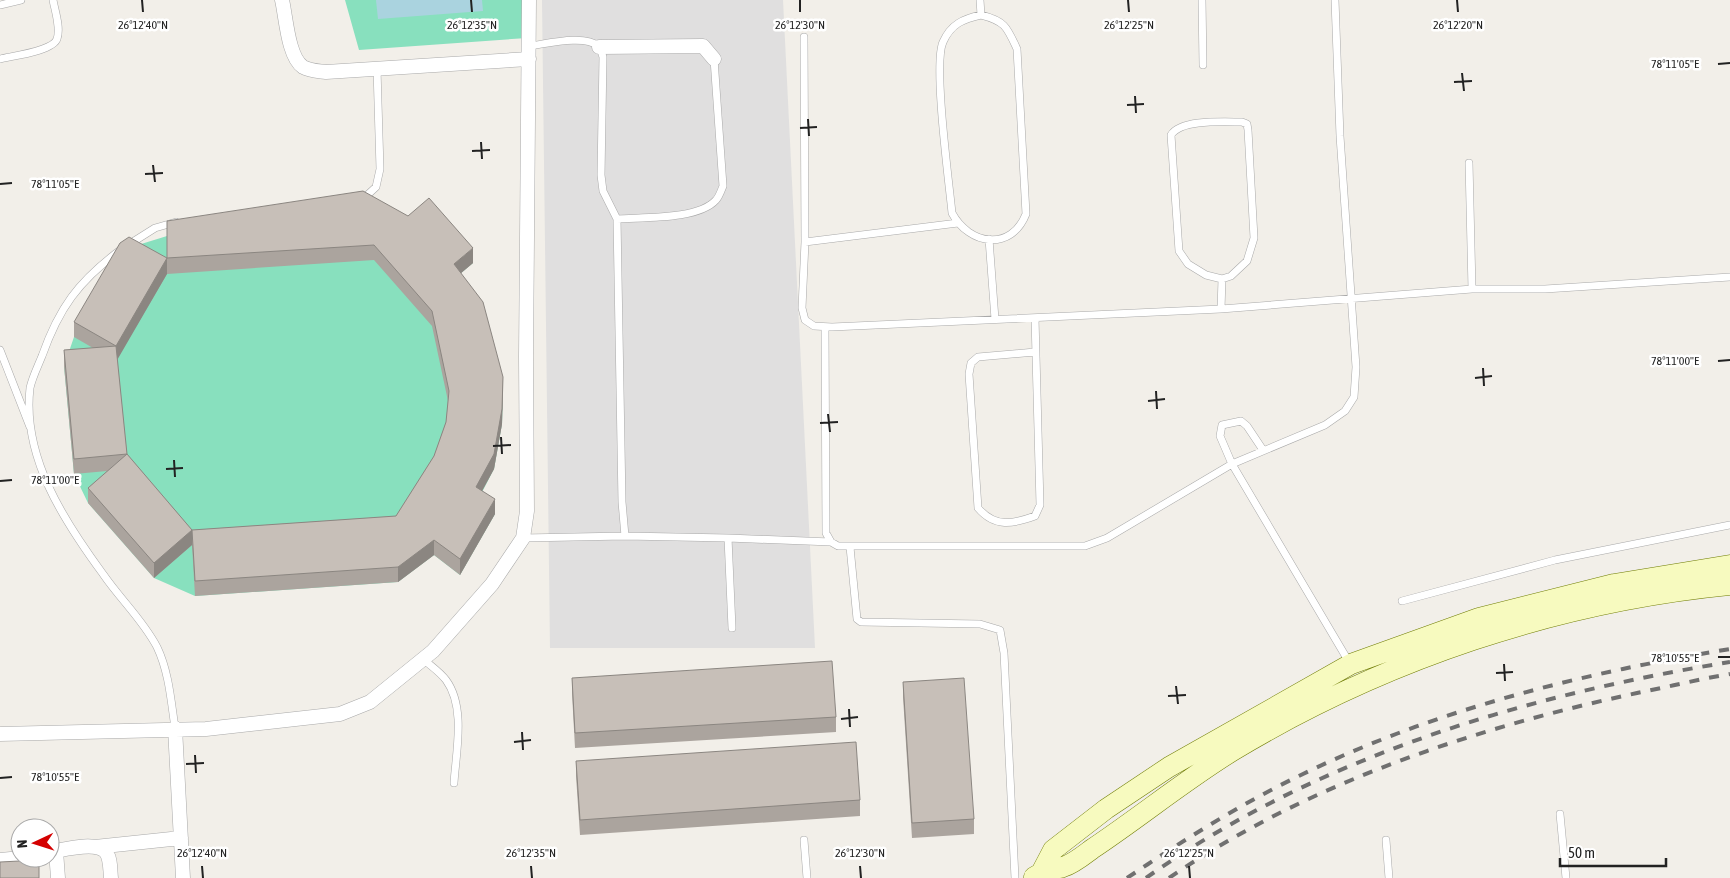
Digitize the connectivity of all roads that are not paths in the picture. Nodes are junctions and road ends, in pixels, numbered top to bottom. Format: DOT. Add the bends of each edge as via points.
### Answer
graph roads {
  1 [pos="21,0"];
  2 [pos="53,0"];
  3 [pos="282,0"];
  4 [pos="529,0"];
  5 [pos="980,0"];
  6 [pos="1202,0"];
  7 [pos="1335,0"];
  8 [pos="0,5"];
  9 [pos="981,15"];
  10 [pos="804,38"];
  11 [pos="599,47"];
  12 [pos="529,53"];
  13 [pos="714,59"];
  14 [pos="0,60"];
  15 [pos="1203,65"];
  16 [pos="377,69"];
  17 [pos="1469,163"];
  18 [pos="355,202"];
  19 [pos="618,219"];
  20 [pos="185,221"];
  21 [pos="958,223"];
  22 [pos="989,239"];
  23 [pos="805,242"];
  24 [pos="1730,277"];
  25 [pos="1222,279"];
  26 [pos="1472,289"];
  27 [pos="1352,298"];
  28 [pos="1221,309"];
  29 [pos="1035,318"];
  30 [pos="995,320"];
  31 [pos="825,327"];
  32 [pos="0,350"];
  33 [pos="1036,352"];
  34 [pos="31,430"];
  35 [pos="1263,450"];
  36 [pos="1232,464"];
  37 [pos="1730,525"];
  38 [pos="625,536"];
  39 [pos="523,538"];
  40 [pos="728,538"];
  41 [pos="831,542"];
  42 [pos="850,547"];
  43 [pos="1730,565"];
  44 [pos="1730,585"];
  45 [pos="1402,600"];
  46 [pos="732,628"];
  47 [pos="424,659"];
  48 [pos="1351,664"];
  49 [pos="175,728"];
  50 [pos="0,734"];
  51 [pos="454,783"];
  52 [pos="1560,814"];
  53 [pos="180,838"];
  54 [pos="804,840"];
  55 [pos="1386,840"];
  56 [pos="95,847"];
  57 [pos="60,850"];
  58 [pos="1038,875"];
  59 [pos="111,878"];
  60 [pos="183,878"];
  61 [pos="807,878"];
  62 [pos="1015,878"];
  63 [pos="1389,878"];
  64 [pos="1566,878"];
  1 -- 8 [label="lane"];
  2 -- 14 [label="lane" via="57,40 49,47"];
  3 -- 16 [label="street" via="293,55 302,66 326,72"];
  4 -- 12 [label="street"];
  5 -- 9 [label="lane"];
  6 -- 15 [label="lane"];
  7 -- 27 [label="lane" via="1340,136"];
  9 -- 21 [label="lane" via="962,19 942,43 940,82 952,213"];
  9 -- 22 [label="lane" via="1000,20 1017,49 1026,201 1026,214 1021,226 1000,240"];
  10 -- 23 [label="lane"];
  11 -- 12 [label="lane" via="579,40"];
  11 -- 13 [label="street" via="703,46"];
  11 -- 19 [label="lane" via="603,57 601,175 603,191"];
  12 -- 16 [label="street"];
  12 -- 39 [label="street" via="527,511"];
  13 -- 19 [label="lane" via="723,186 716,200 686,214"];
  16 -- 18 [label="lane" via="380,169 376,187"];
  17 -- 26 [label="lane"];
  19 -- 38 [label="lane"];
  20 -- 34 [label="lane" via="155,228 131,243 100,266 76,290 60,312 30,387"];
  21 -- 22 [label="lane" via="968,233"];
  21 -- 23 [label="lane"];
  22 -- 30 [label="lane"];
  23 -- 31 [label="lane" via="802,308 805,320 814,326"];
  24 -- 26 [label="lane" via="1545,289"];
  25 -- 25 [label="lane" via="1206,276 1188,264 1179,251 1171,135 1179,126 1247,124 1254,238 1247,261 1231,276"];
  25 -- 28 [label="lane"];
  26 -- 27 [label="lane"];
  27 -- 28 [label="lane"];
  27 -- 35 [label="lane" via="1356,367 1354,397 1345,411 1325,425"];
  28 -- 29 [label="lane"];
  29 -- 30 [label="lane"];
  29 -- 33 [label="lane"];
  30 -- 31 [label="lane"];
  31 -- 41 [label="lane" via="826,533"];
  32 -- 34 [label="lane"];
  33 -- 33 [label="lane" via="1040,505 1035,516 998,523 986,518 978,508 968,374 971,363 978,357"];
  34 -- 49 [label="lane" via="49,491 103,574 142,622 157,648 168,683"];
  35 -- 36 [label="lane"];
  35 -- 36 [label="lane" via="1241,421 1222,425 1220,436"];
  36 -- 42 [label="lane" via="1107,538 1085,546"];
  36 -- 48 [label="lane"];
  37 -- 45 [label="lane" via="1555,560"];
  38 -- 39 [label="lane"];
  38 -- 40 [label="lane"];
  39 -- 47 [label="street" via="492,584"];
  40 -- 41 [label="lane"];
  40 -- 46 [label="lane"];
  41 -- 42 [label="lane"];
  42 -- 62 [label="lane" via="857,619 861,622 980,624 1000,630 1004,653"];
  43 -- 48 [label="street" via="1614,584 1479,618"];
  44 -- 58 [label="street" via="1587,607 1431,655 1364,682 1234,750 1064,867"];
  47 -- 49 [label="street" via="370,702 340,714 206,729"];
  47 -- 51 [label="lane" via="447,681 455,701 458,721"];
  48 -- 58 [label="street" via="1169,767 1106,809 1054,850"];
  49 -- 50 [label="street"];
  49 -- 53 [label="street"];
  52 -- 64 [label="lane"];
  53 -- 56 [label="street"];
  53 -- 60 [label="street"];
  54 -- 61 [label="lane"];
  55 -- 63 [label="lane"];
  56 -- 57 [label="street"];
  56 -- 59 [label="street" via="105,851"];
}
